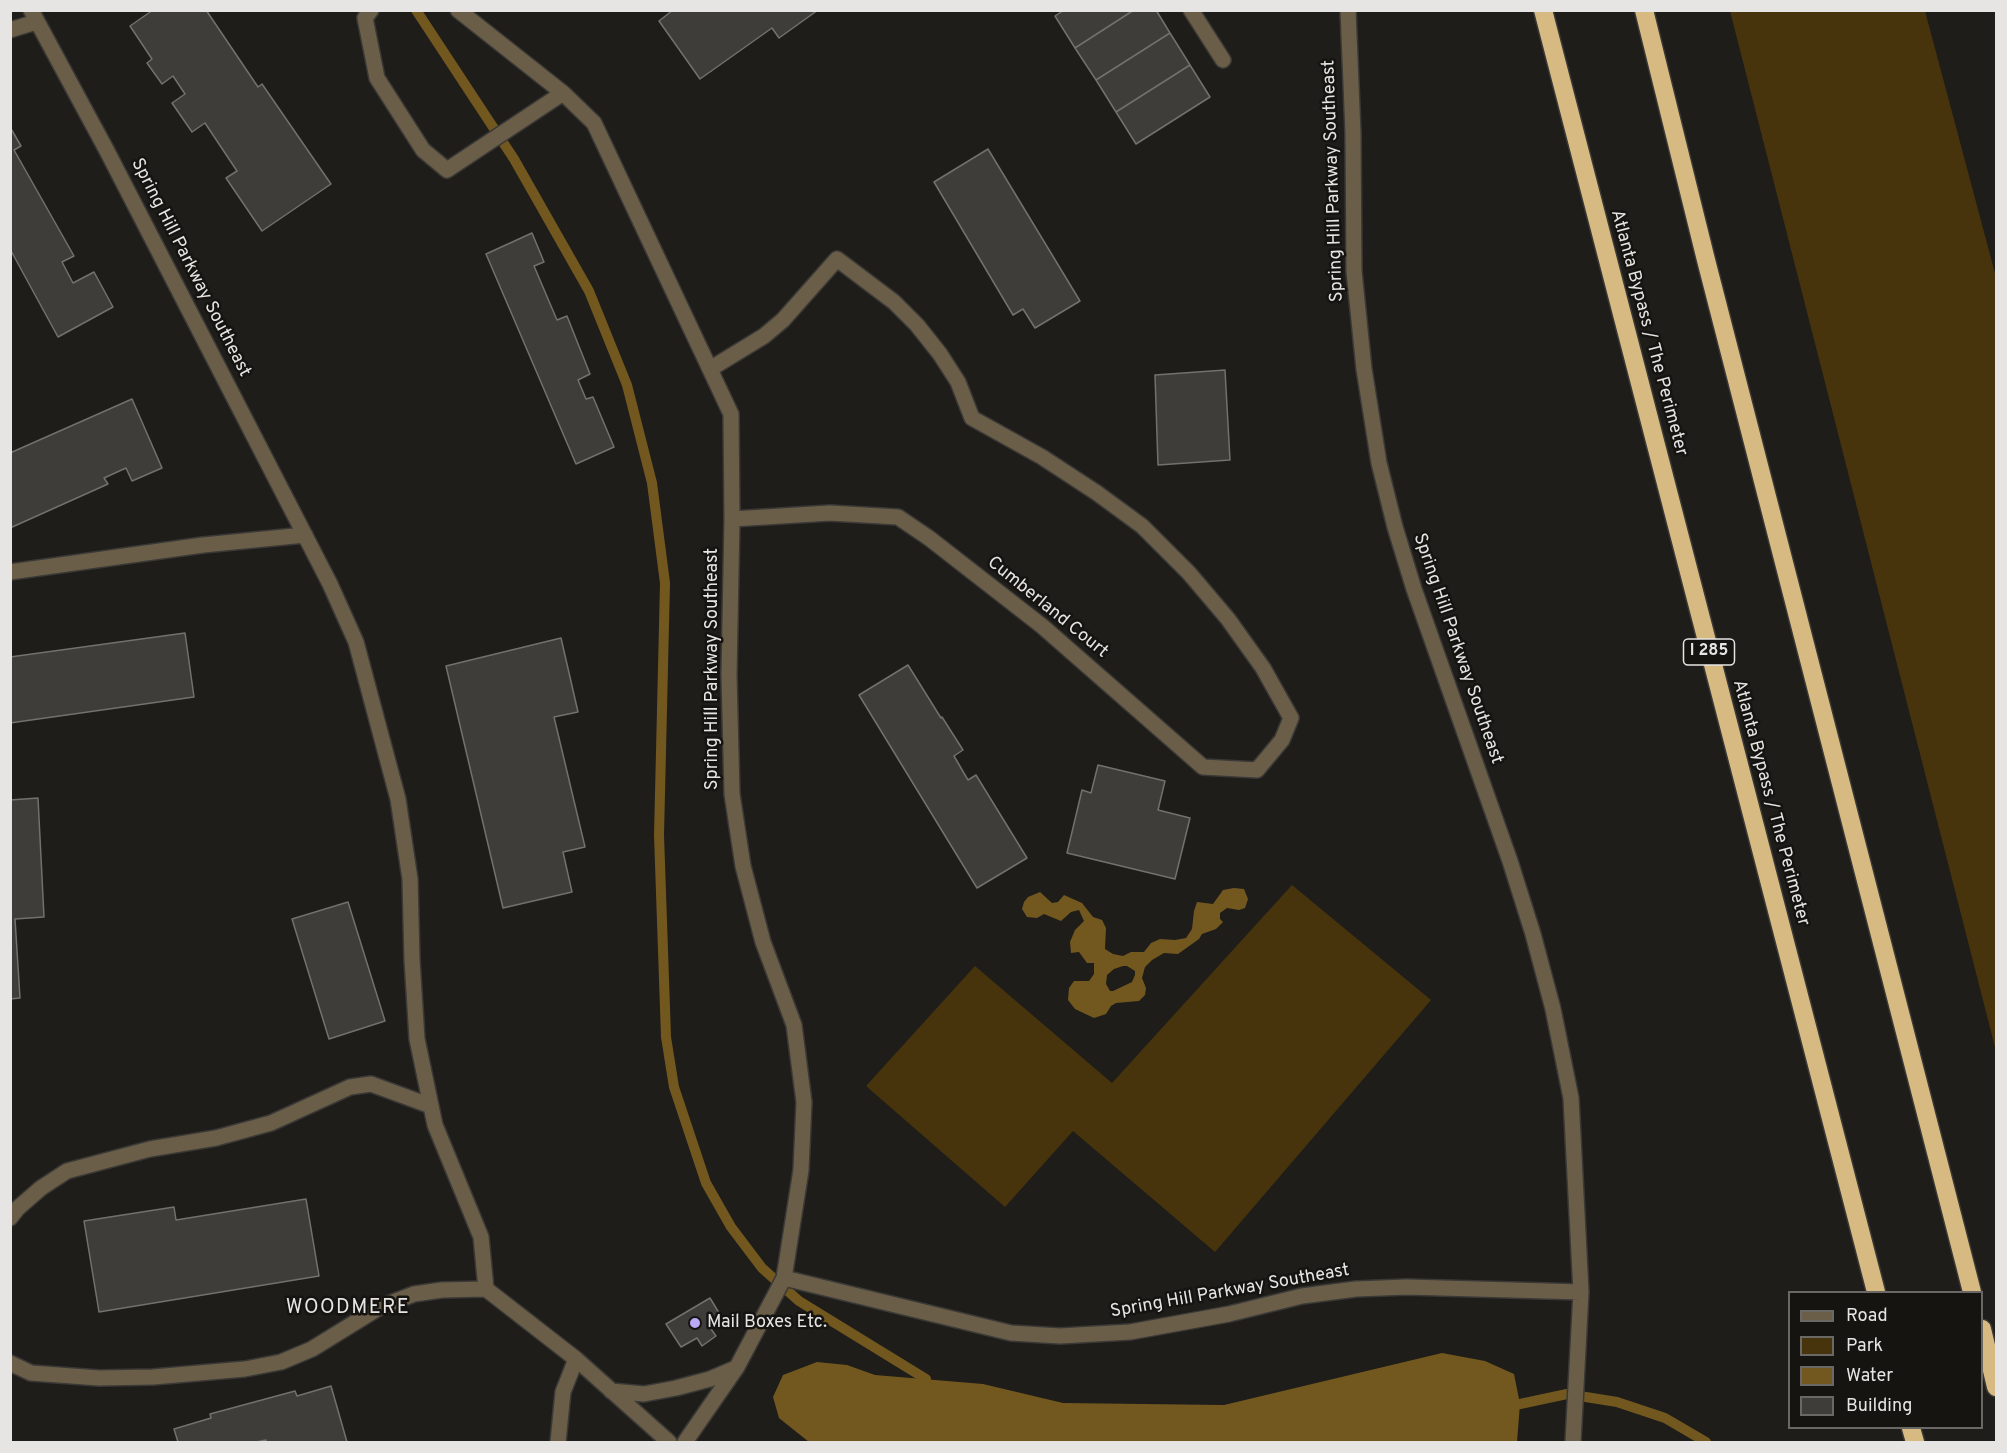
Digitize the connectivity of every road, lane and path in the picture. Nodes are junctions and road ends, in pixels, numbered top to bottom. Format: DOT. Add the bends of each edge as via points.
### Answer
graph roads {
  1 [pos="371,10"];
  2 [pos="458,10"];
  3 [pos="1191,10"];
  4 [pos="1348,10"];
  5 [pos="1543,10"];
  6 [pos="1644,10"];
  7 [pos="34,16"];
  8 [pos="10,30"];
  9 [pos="1223,60"];
  10 [pos="563,93"];
  11 [pos="710,369"];
  12 [pos="732,519"];
  13 [pos="304,535"];
  14 [pos="10,572"];
  15 [pos="431,1106"];
  16 [pos="10,1218"];
  17 [pos="784,1278"];
  18 [pos="486,1289"];
  19 [pos="1875,1291"];
  20 [pos="1971,1291"];
  21 [pos="1581,1292"];
  22 [pos="1983,1333"];
  23 [pos="576,1359"];
  24 [pos="10,1363"];
  25 [pos="737,1367"];
  26 [pos="1996,1387"];
  27 [pos="611,1391"];
  28 [pos="558,1443"];
  29 [pos="669,1443"];
  30 [pos="685,1443"];
  31 [pos="1574,1443"];
  1 -- 10 [label="street" via="365,18 377,78 423,150 447,170"];
  2 -- 10 [label="street, Spring Hill Parkway Southeast"];
  3 -- 9 [label="street"];
  4 -- 21 [label="street, Spring Hill Parkway Southeast" via="1354,271 1379,463 1411,578 1510,861 1553,1009 1571,1098"];
  5 -- 19 [label="highway, Atlanta Bypass / The Perimeter / I 285"];
  6 -- 20 [label="highway"];
  7 -- 8 [label="street, Spring Hill Parkway Southeast"];
  7 -- 13 [label="street, Spring Hill Parkway Southeast"];
  10 -- 11 [label="street, Spring Hill Parkway Southeast" via="594,123"];
  11 -- 12 [label="street, Spring Hill Parkway Southeast" via="730,414"];
  11 -- 12 [label="street, Cumberland Court" via="783,320 837,259 894,302 917,326 958,382 972,418 1097,493 1142,526 1189,573 1263,668 1291,718 1282,740 1257,770 1203,767 1042,626 898,517 830,513"];
  12 -- 17 [label="street, Spring Hill Parkway Southeast" via="729,675 732,794 743,866 763,942 794,1025 804,1102 801,1170"];
  13 -- 14 [label="street"];
  13 -- 15 [label="street, Spring Hill Parkway Southeast" via="356,642 398,799 410,879 417,1039"];
  15 -- 16 [label="street" via="371,1084 350,1087 271,1123 67,1171 41,1188"];
  15 -- 18 [label="street, Spring Hill Parkway Southeast" via="435,1125 481,1237"];
  17 -- 21 [label="street, Spring Hill Parkway Southeast" via="1011,1333 1060,1336 1130,1332 1302,1296 1356,1289"];
  17 -- 25 [label="street, Spring Hill Parkway Southeast"];
  18 -- 23 [label="street"];
  18 -- 24 [label="street" via="414,1294 380,1307 312,1349 281,1362 245,1369 99,1377 31,1373"];
  21 -- 31 [label="street, Spring Hill Parkway Southeast"];
  22 -- 26 [label="highway"];
  23 -- 27 [label="street"];
  23 -- 28 [label="street" via="563,1392"];
  25 -- 27 [label="street" via="676,1388 644,1394"];
  25 -- 30 [label="street, Spring Hill Parkway Southeast"];
  27 -- 29 [label="street"];
}
